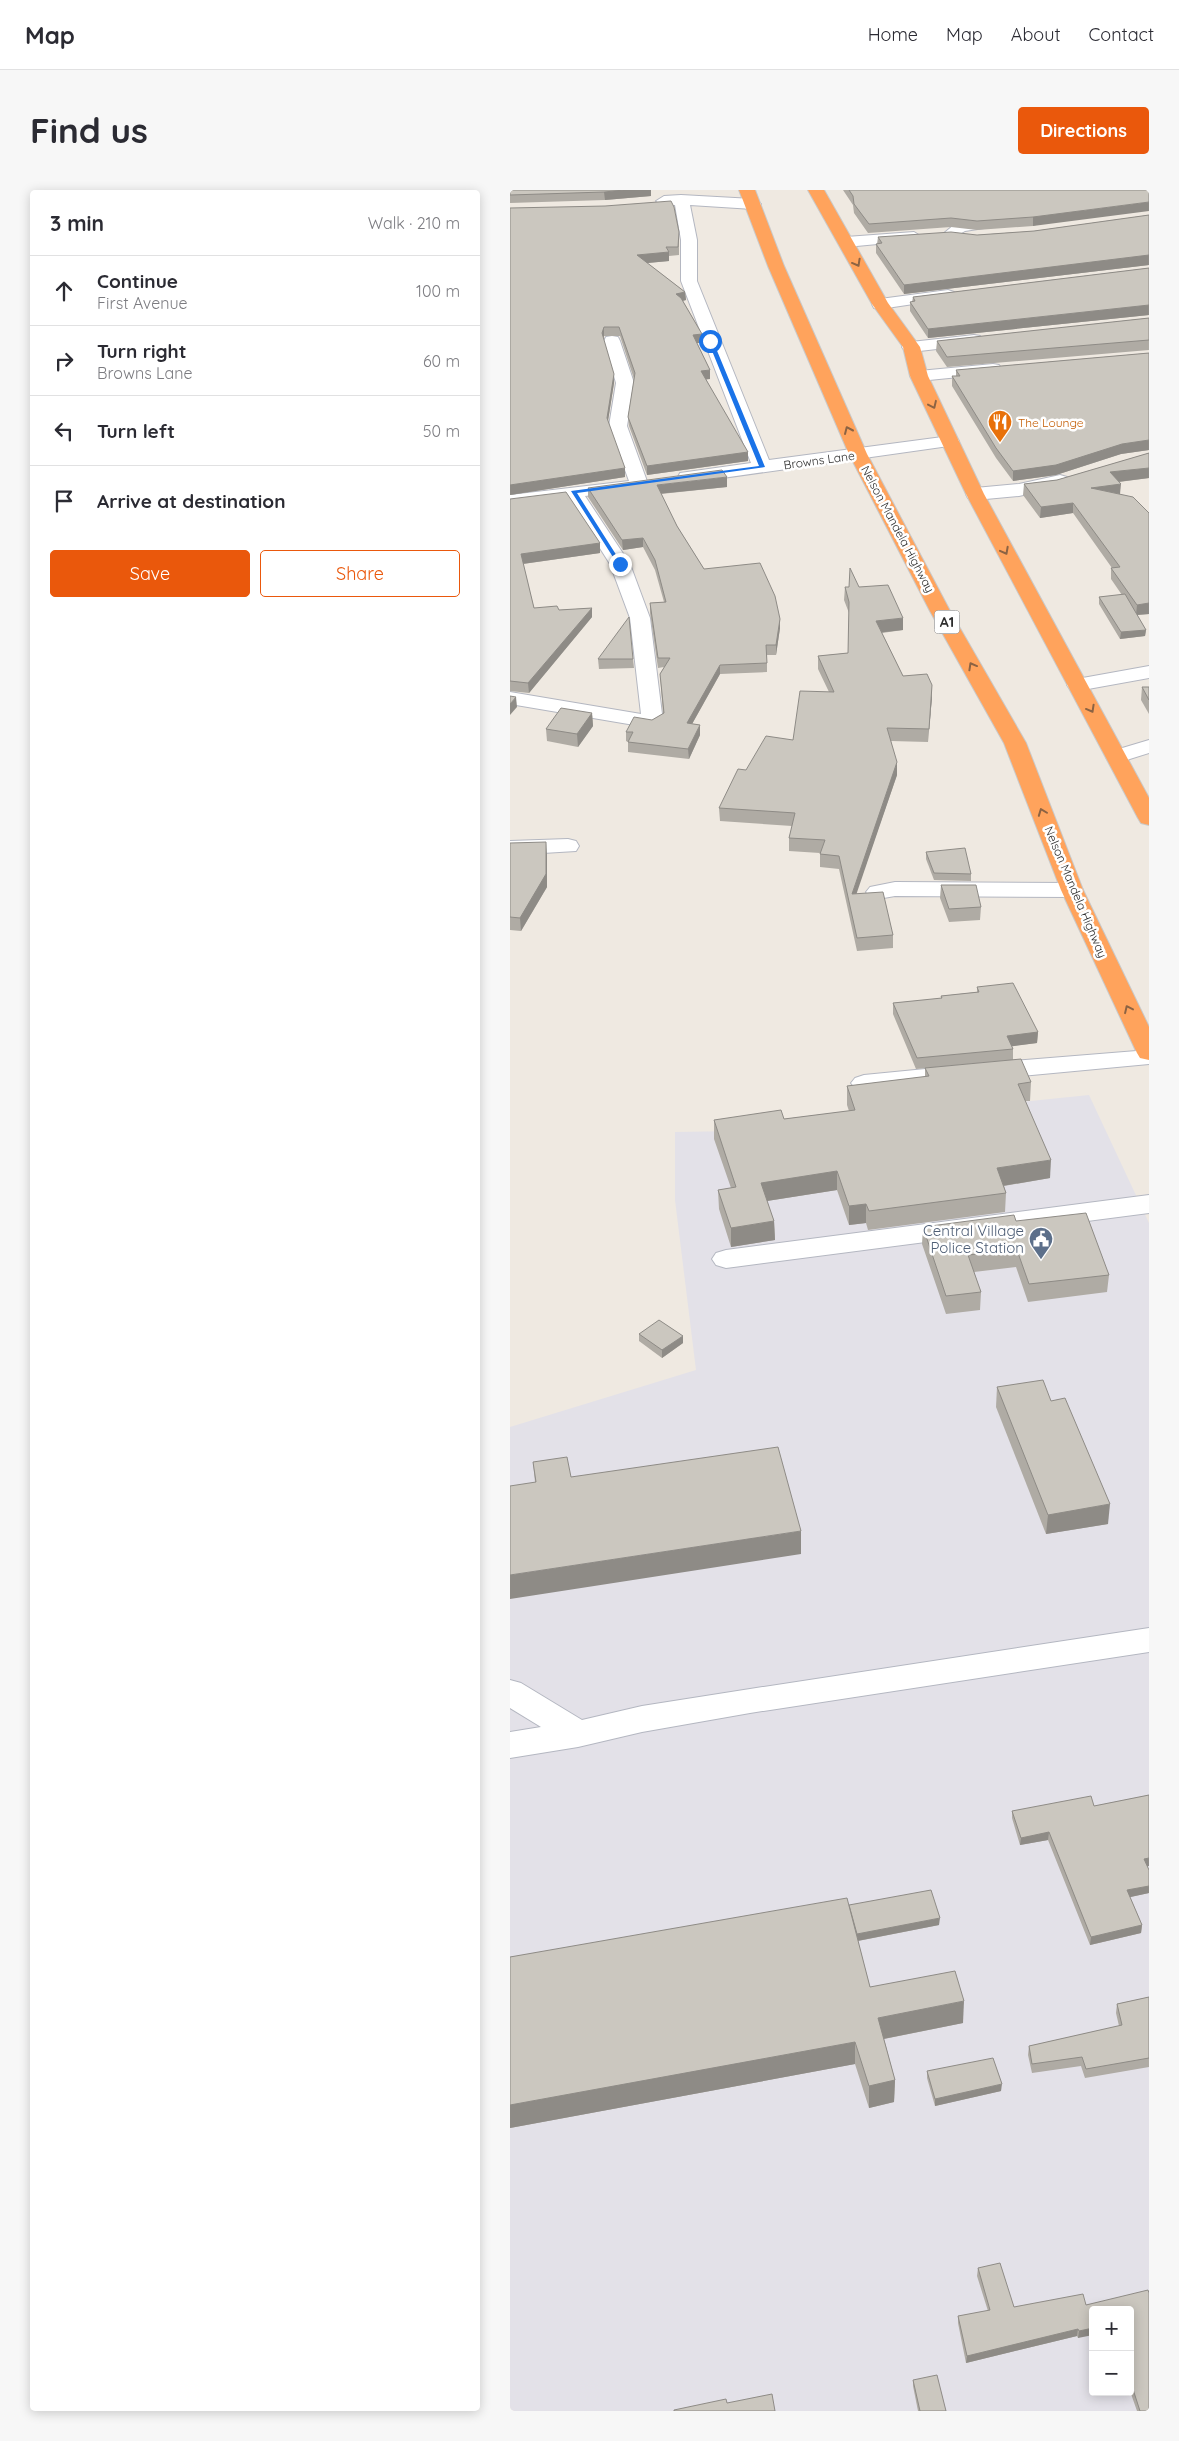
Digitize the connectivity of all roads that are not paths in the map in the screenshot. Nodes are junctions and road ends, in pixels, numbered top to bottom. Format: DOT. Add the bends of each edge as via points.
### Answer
graph roads {
  1 [pos="816,190"];
  2 [pos="669,197"];
  3 [pos="750,197"];
  4 [pos="649,203"];
  5 [pos="1006,228"];
  6 [pos="846,242"];
  7 [pos="968,292"];
  8 [pos="880,304"];
  9 [pos="990,338"];
  10 [pos="612,341"];
  11 [pos="911,347"];
  12 [pos="1006,368"];
  13 [pos="919,376"];
  14 [pos="950,440"];
  15 [pos="858,454"];
  16 [pos="762,467"];
  17 [pos="1075,477"];
  18 [pos="639,484"];
  19 [pos="573,492"];
  20 [pos="976,494"];
  21 [pos="510,501"];
  22 [pos="1149,672"];
  23 [pos="1077,684"];
  24 [pos="510,698"];
  25 [pos="1149,746"];
  26 [pos="1117,757"];
  27 [pos="1149,818"];
  28 [pos="568,846"];
  29 [pos="510,848"];
  30 [pos="1072,890"];
  31 [pos="878,892"];
  32 [pos="1149,1055"];
  33 [pos="864,1083"];
  34 [pos="1149,1204"];
  35 [pos="726,1259"];
  36 [pos="1149,1640"];
  37 [pos="510,1692"];
  38 [pos="578,1734"];
  39 [pos="510,1745"];
  1 -- 6 [label="highway"];
  2 -- 3 [label="street"];
  2 -- 4 [label="street"];
  2 -- 16 [label="street" via="688,221 688,281"];
  15 -- 3 [label="highway, Nelson Mandela Highway / A1, one-way" via="776,266"];
  5 -- 6 [label="street" via="977,237 951,234"];
  6 -- 8 [label="highway, one-way"];
  7 -- 8 [label="street"];
  8 -- 11 [label="highway"];
  9 -- 11 [label="street"];
  10 -- 18 [label="street" via="625,383 618,426"];
  11 -- 13 [label="highway"];
  12 -- 13 [label="street"];
  13 -- 14 [label="highway, one-way"];
  14 -- 15 [label="street, Browns Lane"];
  14 -- 20 [label="highway"];
  15 -- 16 [label="street, Browns Lane"];
  30 -- 15 [label="highway, Nelson Mandela Highway / A1, one-way" via="1015,743"];
  16 -- 18 [label="street, Browns Lane"];
  17 -- 20 [label="street" via="1019,490"];
  18 -- 19 [label="street, Browns Lane"];
  19 -- 21 [label="street, Browns Lane"];
  19 -- 24 [label="street" via="620,564 640,618 652,722"];
  20 -- 23 [label="highway, one-way"];
  22 -- 23 [label="street"];
  23 -- 26 [label="highway, one-way"];
  25 -- 26 [label="street"];
  26 -- 27 [label="highway"];
  28 -- 29 [label="street"];
  30 -- 31 [label="street" via="895,889"];
  32 -- 30 [label="highway, Nelson Mandela Highway / A1, one-way"];
  32 -- 33 [label="street"];
  34 -- 35 [label="street"];
  36 -- 38 [label="street" via="750,1701 642,1719"];
  37 -- 38 [label="street"];
  38 -- 39 [label="street"];
}
